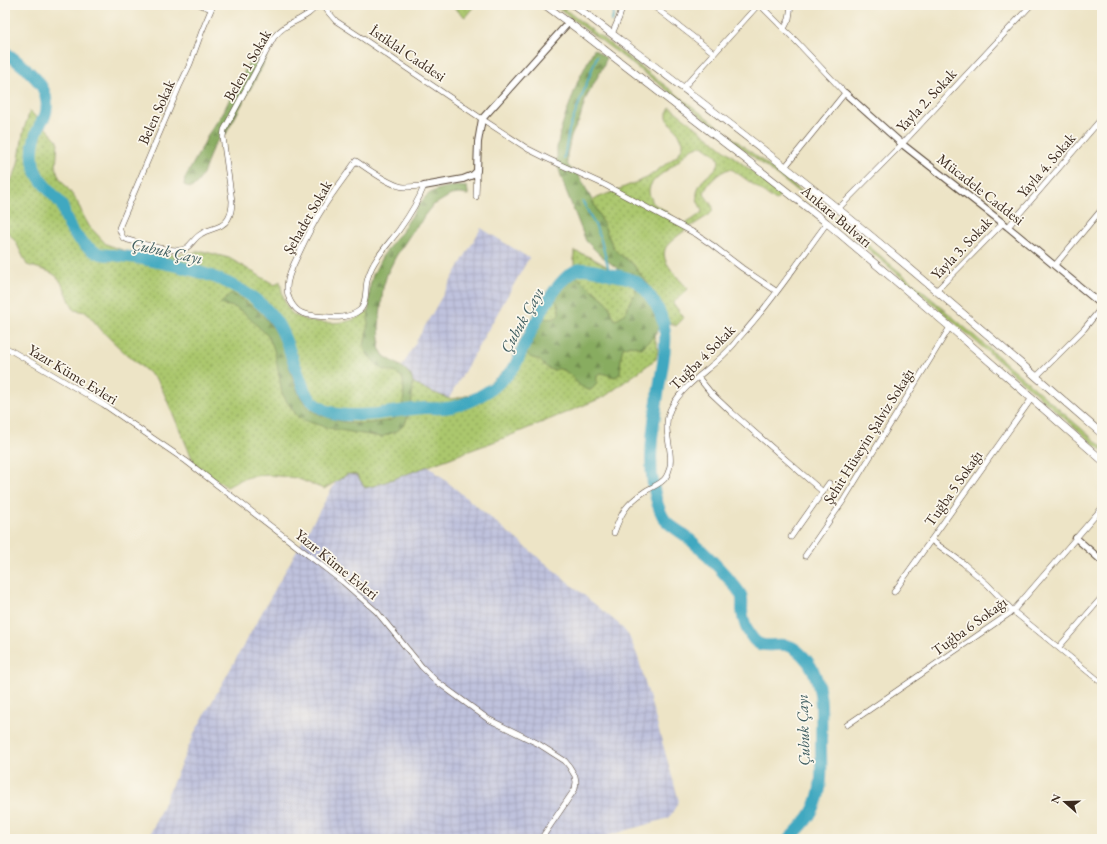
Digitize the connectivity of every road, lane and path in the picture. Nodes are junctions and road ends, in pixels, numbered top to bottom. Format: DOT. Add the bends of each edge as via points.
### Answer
graph roads {
  1 [pos="201,5"];
  2 [pos="318,5"];
  3 [pos="323,5"];
  4 [pos="545,5"];
  5 [pos="574,5"];
  6 [pos="623,5"];
  7 [pos="652,5"];
  8 [pos="759,5"];
  9 [pos="791,5"];
  10 [pos="1031,5"];
  11 [pos="212,7"];
  12 [pos="569,22"];
  13 [pos="784,29"];
  14 [pos="612,34"];
  15 [pos="714,53"];
  16 [pos="683,88"];
  17 [pos="845,93"];
  18 [pos="1102,118"];
  19 [pos="482,119"];
  20 [pos="902,144"];
  21 [pos="785,167"];
  22 [pos="477,171"];
  23 [pos="424,186"];
  24 [pos="476,197"];
  25 [pos="838,209"];
  26 [pos="1102,209"];
  27 [pos="827,223"];
  28 [pos="1006,225"];
  29 [pos="119,228"];
  30 [pos="1055,265"];
  31 [pos="776,291"];
  32 [pos="936,291"];
  33 [pos="1102,306"];
  34 [pos="950,327"];
  35 [pos="5,347"];
  36 [pos="698,377"];
  37 [pos="1036,377"];
  38 [pos="1032,398"];
  39 [pos="1102,434"];
  40 [pos="1102,460"];
  41 [pos="829,484"];
  42 [pos="823,492"];
  43 [pos="1102,508"];
  44 [pos="614,533"];
  45 [pos="792,537"];
  46 [pos="1076,538"];
  47 [pos="931,540"];
  48 [pos="805,556"];
  49 [pos="1102,561"];
  50 [pos="894,592"];
  51 [pos="1102,596"];
  52 [pos="1013,611"];
  53 [pos="1059,647"];
  54 [pos="1102,683"];
  55 [pos="847,725"];
  56 [pos="541,839"];
  1 -- 11 [label="street"];
  2 -- 29 [label="street, Belen 1 Sokak" via="310,13 285,26 274,37 224,130 232,201 227,220 220,226 200,234 184,250 128,240 123,238"];
  3 -- 19 [label="street, İstiklal Caddesi" via="329,14 344,26"];
  4 -- 12 [label="main road, Ankara Bulvarı"];
  5 -- 14 [label="main road, Ankara Bulvarı"];
  6 -- 14 [label="street"];
  7 -- 15 [label="street"];
  8 -- 13 [label="street"];
  8 -- 15 [label="street"];
  9 -- 13 [label="street"];
  10 -- 20 [label="street, Yayla 2. Sokak"];
  11 -- 29 [label="street, Belen Sokak"];
  12 -- 19 [label="street"];
  12 -- 27 [label="main road, Ankara Bulvarı"];
  13 -- 17 [label="street"];
  14 -- 16 [label="main road, Ankara Bulvarı"];
  15 -- 16 [label="street"];
  16 -- 21 [label="main road, Ankara Bulvarı"];
  17 -- 20 [label="street, Mücadele Caddesi"];
  17 -- 21 [label="street"];
  18 -- 28 [label="street, Yayla 4. Sokak"];
  19 -- 22 [label="street"];
  19 -- 31 [label="street, İstiklal Caddesi" via="528,149 605,185 696,234"];
  20 -- 25 [label="street, Yayla 2. Sokak"];
  20 -- 28 [label="street, Mücadele Caddesi"];
  21 -- 25 [label="main road, Ankara Bulvarı"];
  22 -- 23 [label="street" via="463,179"];
  22 -- 24 [label="street"];
  23 -- 23 [label="street, Şehadet Sokak" via="398,185 356,161 326,203 293,266 287,288 293,305 302,313 318,316 339,317 359,311 365,301 367,280 372,267 408,217"];
  25 -- 32 [label="main road, Ankara Bulvarı"];
  26 -- 30 [label="street"];
  27 -- 31 [label="street, Tuğba 4 Sokak"];
  27 -- 34 [label="main road, Ankara Bulvarı"];
  28 -- 30 [label="street, Mücadele Caddesi"];
  28 -- 32 [label="street, Yayla 3. Sokak"];
  30 -- 33 [label="street, Mücadele Caddesi"];
  31 -- 36 [label="street, Tuğba 4 Sokak" via="730,348"];
  32 -- 37 [label="main road, Ankara Bulvarı"];
  33 -- 37 [label="street" via="1084,329"];
  34 -- 38 [label="main road, Ankara Bulvarı"];
  34 -- 48 [label="street, Şehit Hüseyin Şalviz Sokağı" via="843,501"];
  35 -- 56 [label="street, Yazır Küme Evleri" via="103,404 192,465 359,596 377,612 436,681 488,719 525,736 565,761 575,776 575,789"];
  36 -- 42 [label="street" via="730,411"];
  36 -- 44 [label="street, Tuğba 4 Sokak" via="676,399 668,415 666,426 670,464 665,478 644,492 623,512"];
  37 -- 39 [label="main road, Ankara Bulvarı"];
  38 -- 40 [label="main road, Ankara Bulvarı"];
  38 -- 47 [label="street, Tuğba 5 Sokağı"];
  41 -- 42 [label="street"];
  42 -- 45 [label="street"];
  43 -- 46 [label="street, Tuğba 6 Sokağı"];
  46 -- 49 [label="street"];
  46 -- 52 [label="street, Tuğba 6 Sokağı"];
  47 -- 50 [label="street, Tuğba 5 Sokağı"];
  47 -- 52 [label="street" via="976,574"];
  51 -- 53 [label="street"];
  52 -- 53 [label="street"];
  52 -- 55 [label="street, Tuğba 6 Sokağı"];
  53 -- 54 [label="street"];
}
